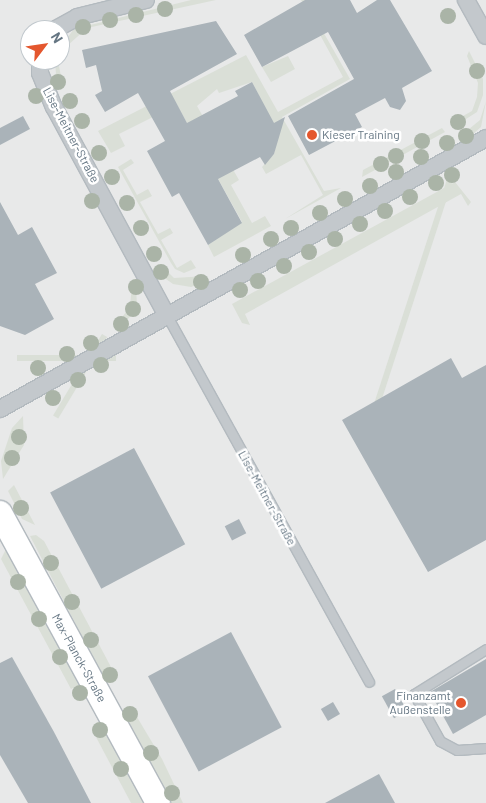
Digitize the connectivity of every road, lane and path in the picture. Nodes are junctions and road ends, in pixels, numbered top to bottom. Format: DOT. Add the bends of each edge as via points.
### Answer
graph roads {
  1 [pos="146,0"];
  2 [pos="466,0"];
  3 [pos="70,21"];
  4 [pos="486,35"];
  5 [pos="42,70"];
  6 [pos="486,138"];
  7 [pos="166,314"];
  8 [pos="0,409"];
  9 [pos="0,513"];
  10 [pos="486,649"];
  11 [pos="369,682"];
  12 [pos="486,748"];
  13 [pos="158,803"];
  1 -- 3 [label="street"];
  2 -- 4 [label="street"];
  5 -- 7 [label="street, Lise-Meitner-Straße" via="45,89"];
  6 -- 7 [label="street"];
  7 -- 8 [label="street"];
  7 -- 11 [label="lane, Lise-Meitner-Straße"];
  9 -- 13 [label="street, Max-Planck-Straße"];
  10 -- 12 [label="lane" via="414,694 440,741 457,750"];
}
